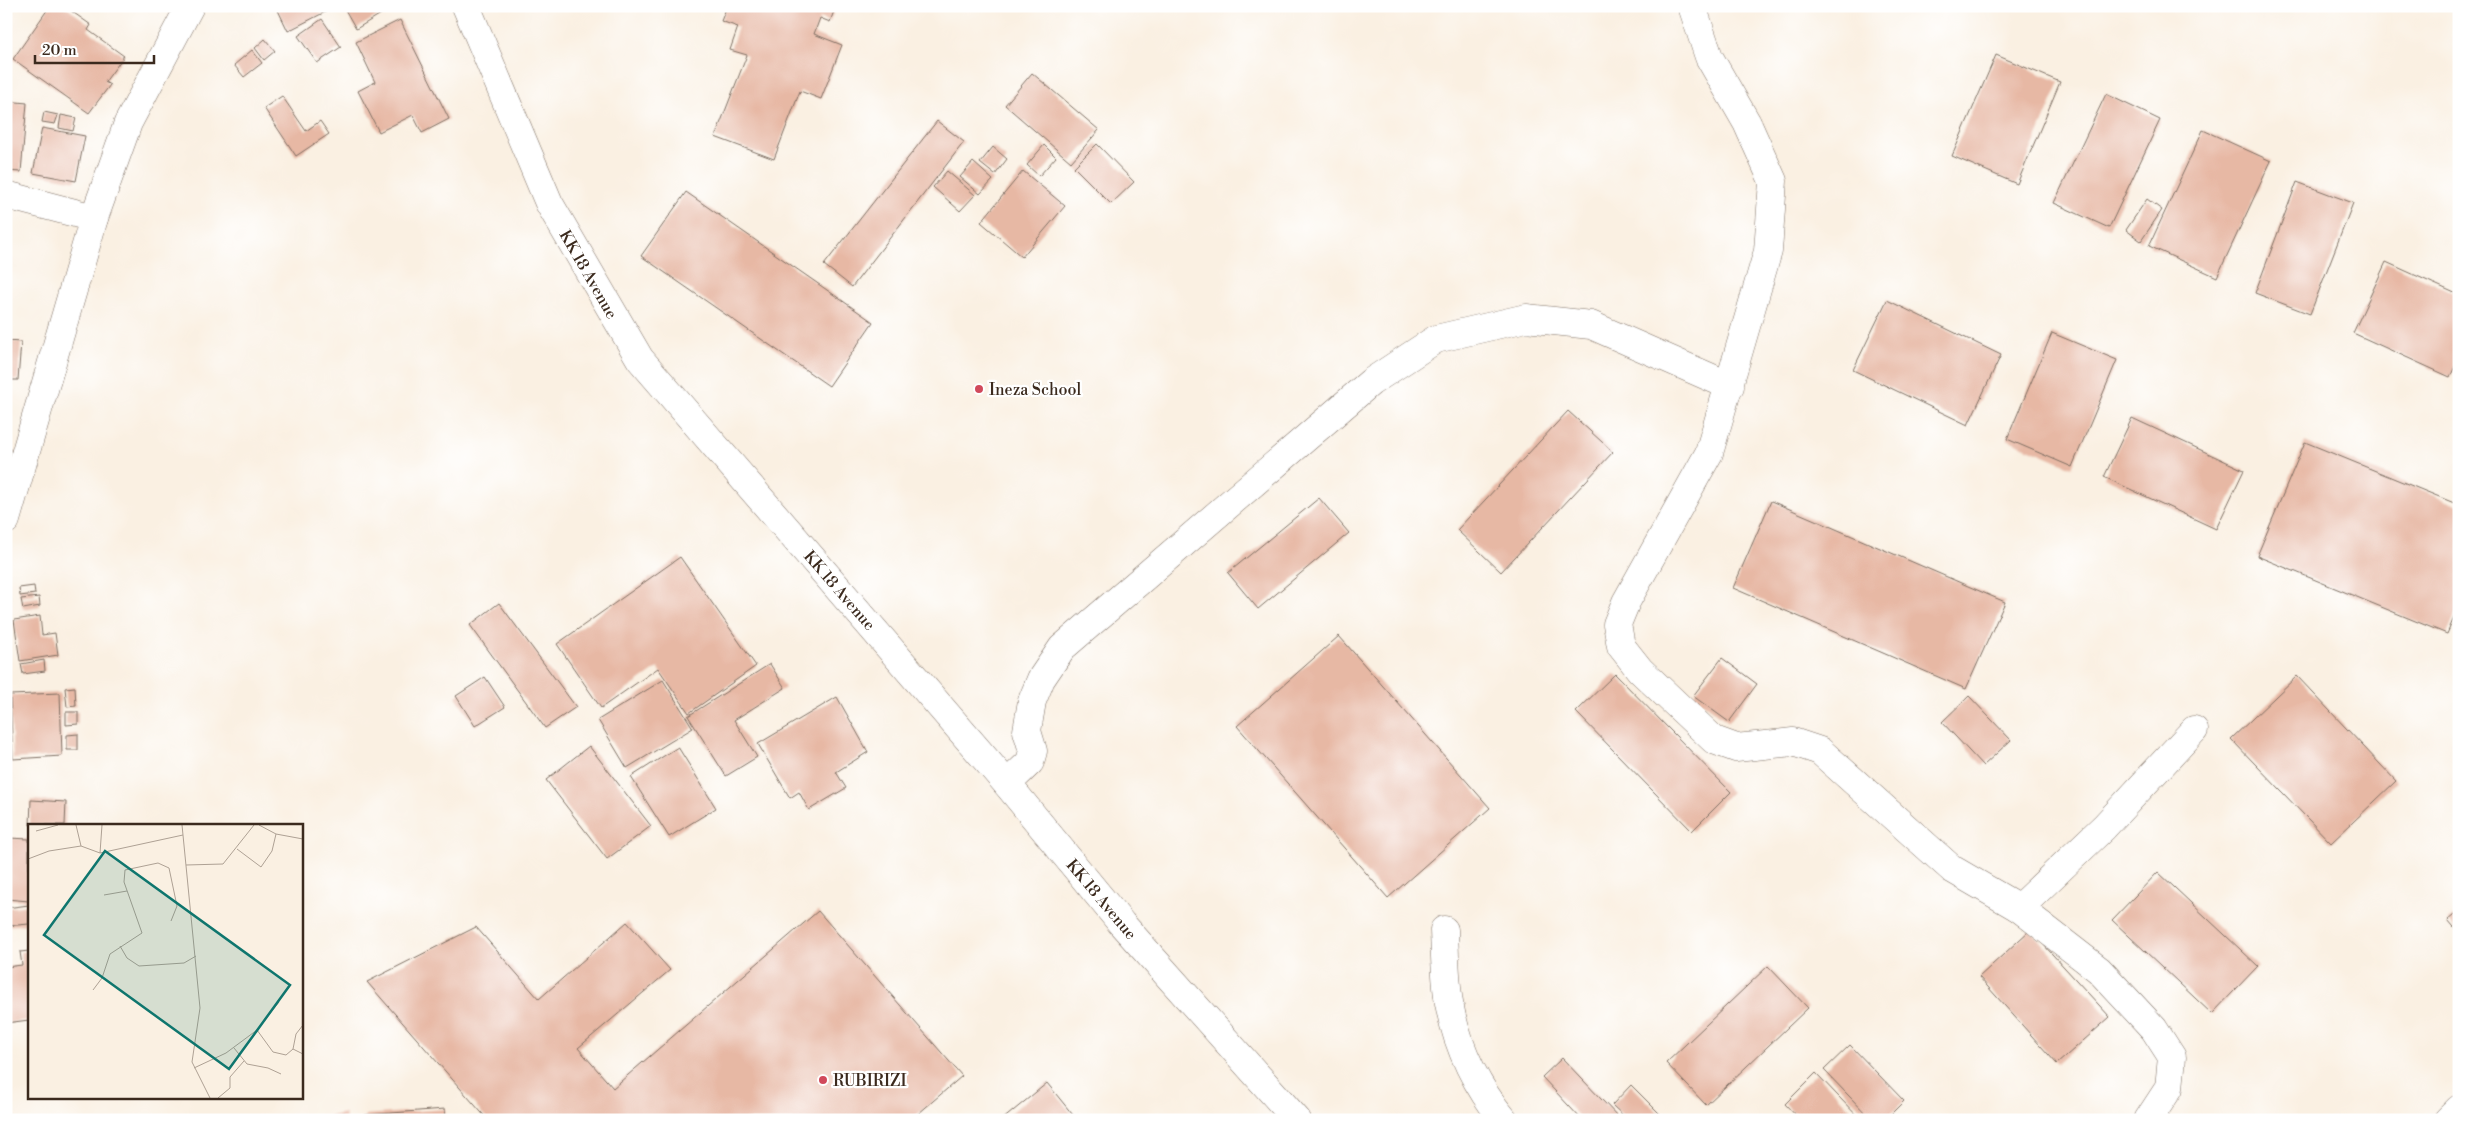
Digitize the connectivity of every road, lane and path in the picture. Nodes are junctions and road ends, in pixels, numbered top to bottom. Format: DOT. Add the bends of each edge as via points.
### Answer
graph roads {
  1 [pos="190,6"];
  2 [pos="466,6"];
  3 [pos="1692,6"];
  4 [pos="6,194"];
  5 [pos="94,218"];
  6 [pos="1730,386"];
  7 [pos="6,520"];
  8 [pos="2194,730"];
  9 [pos="1007,784"];
  10 [pos="2019,908"];
  11 [pos="1444,930"];
  12 [pos="2459,1109"];
  13 [pos="1297,1120"];
  14 [pos="1504,1120"];
  15 [pos="2148,1120"];
  16 [pos="2448,1120"];
  1 -- 5 [label="main road" via="128,123"];
  2 -- 9 [label="main road, KK 18 Avenue" via="549,203 640,359"];
  3 -- 6 [label="main road" via="1708,57 1747,123 1774,180 1768,251"];
  4 -- 5 [label="main road"];
  5 -- 7 [label="main road"];
  6 -- 9 [label="main road" via="1591,326 1526,318 1436,339 1371,382 1062,648 1041,679 1032,701 1027,731 1033,751 1030,762"];
  6 -- 10 [label="main road" via="1709,453 1626,602 1617,624 1621,646 1640,670 1714,740 1736,748 1793,742 1820,751 1952,869"];
  8 -- 10 [label="main road" via="2104,827"];
  9 -- 13 [label="main road, KK 18 Avenue" via="1122,924"];
  10 -- 15 [label="main road" via="2099,970 2154,1028 2172,1057 2169,1088"];
  11 -- 14 [label="main road" via="1449,1002 1464,1057 1487,1099"];
  12 -- 16 [label="main road"];
}
